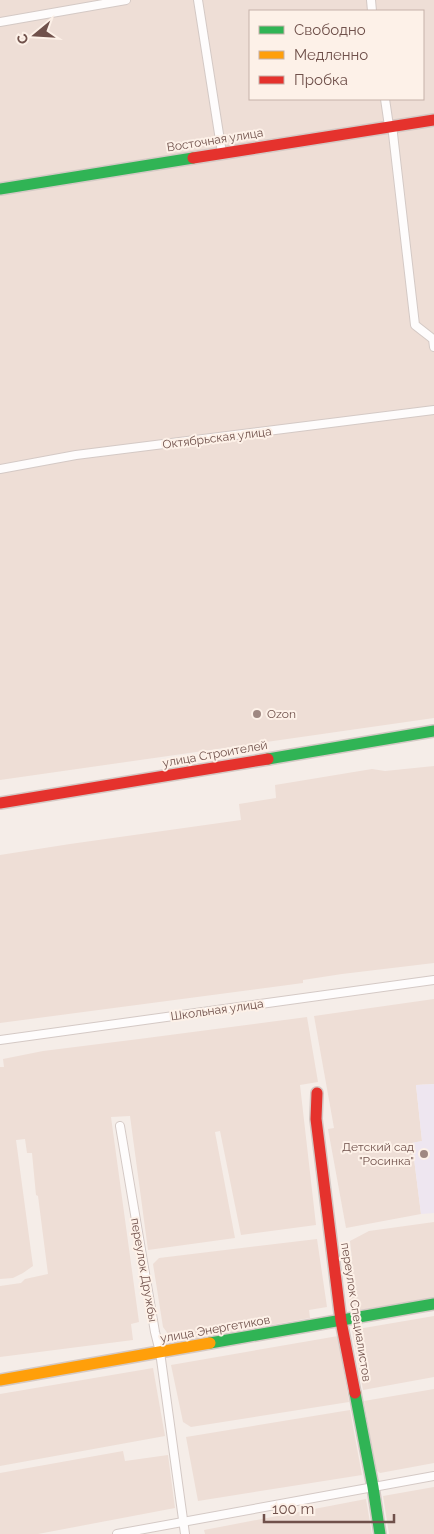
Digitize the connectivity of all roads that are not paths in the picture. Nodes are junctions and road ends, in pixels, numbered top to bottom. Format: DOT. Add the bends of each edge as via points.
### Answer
graph roads {
  1 [pos="126,0"];
  2 [pos="198,0"];
  3 [pos="0,22"];
  4 [pos="385,100"];
  5 [pos="434,120"];
  6 [pos="391,125"];
  7 [pos="222,153"];
  8 [pos="0,189"];
  9 [pos="434,347"];
  10 [pos="434,410"];
  11 [pos="0,469"];
  12 [pos="434,731"];
  13 [pos="0,802"];
  14 [pos="434,980"];
  15 [pos="0,1040"];
  16 [pos="317,1093"];
  17 [pos="120,1126"];
  18 [pos="434,1304"];
  19 [pos="341,1321"];
  20 [pos="160,1352"];
  21 [pos="0,1380"];
  22 [pos="434,1476"];
  23 [pos="373,1486"];
  24 [pos="184,1522"];
  25 [pos="117,1534"];
  26 [pos="185,1534"];
  27 [pos="380,1534"];
  1 -- 3 [label="street"];
  2 -- 7 [label="street"];
  4 -- 6 [label="street"];
  5 -- 6 [label="street, Восточная улица"];
  6 -- 7 [label="street, Восточная улица"];
  6 -- 9 [label="street" via="415,325 433,339"];
  7 -- 8 [label="street, Восточная улица"];
  10 -- 11 [label="street, Октябрьская улица" via="76,456"];
  12 -- 13 [label="street, улица Строителей"];
  14 -- 15 [label="street, Школьная улица"];
  16 -- 19 [label="street, переулок Специалистов" via="316,1119"];
  17 -- 20 [label="street, переулок Дружбы"];
  18 -- 19 [label="street, улица Энергетиков"];
  19 -- 20 [label="street, улица Энергетиков"];
  19 -- 23 [label="street, переулок Специалистов"];
  20 -- 21 [label="street, улица Энергетиков"];
  20 -- 24 [label="street, переулок Дружбы"];
  22 -- 23 [label="street"];
  23 -- 24 [label="street"];
  23 -- 27 [label="street, переулок Специалистов"];
  24 -- 25 [label="street"];
  24 -- 26 [label="street, переулок Дружбы"];
}
